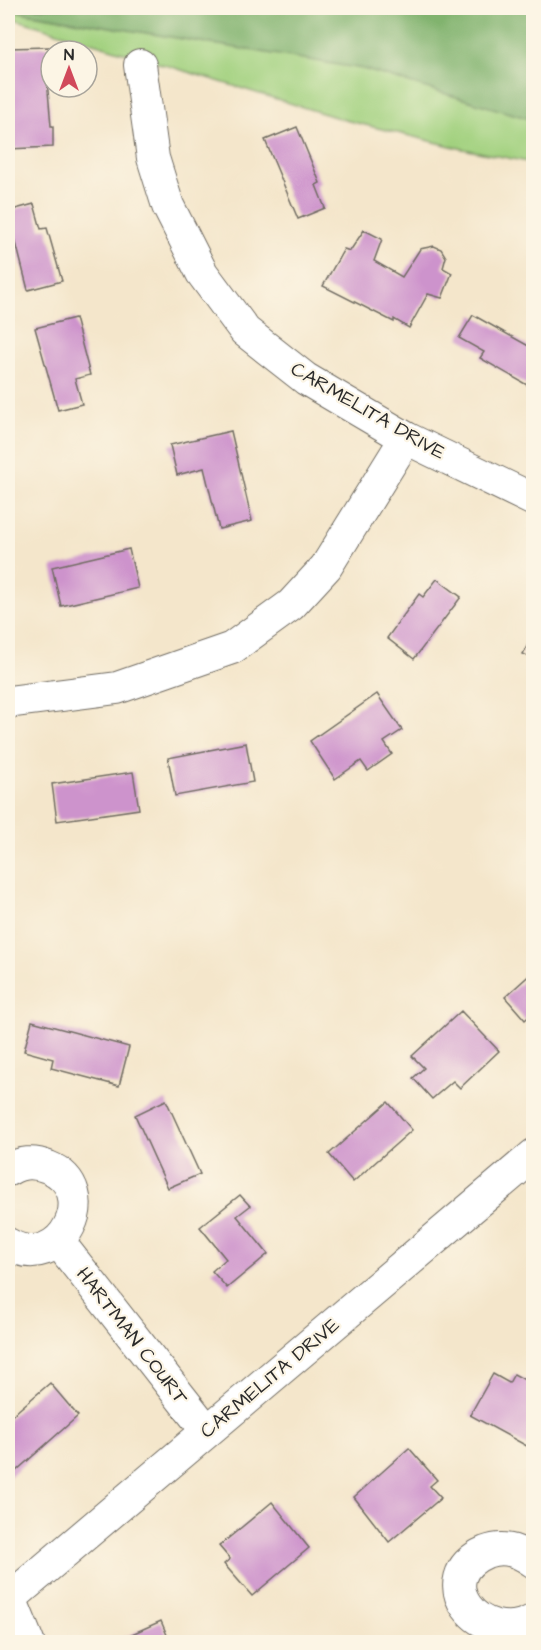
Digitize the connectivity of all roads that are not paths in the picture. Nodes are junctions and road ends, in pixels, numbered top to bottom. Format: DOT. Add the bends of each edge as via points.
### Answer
graph roads {
  1 [pos="140,65"];
  2 [pos="406,438"];
  3 [pos="534,500"];
  4 [pos="8,702"];
  5 [pos="534,1155"];
  6 [pos="8,1170"];
  7 [pos="58,1241"];
  8 [pos="8,1244"];
  9 [pos="207,1431"];
  10 [pos="534,1562"];
  11 [pos="9,1599"];
  12 [pos="521,1632"];
  13 [pos="28,1642"];
  1 -- 2 [label="street, CARMELITA DRIVE" via="153,158 168,206 202,273 245,332 306,379"];
  2 -- 3 [label="street, CARMELITA DRIVE"];
  2 -- 4 [label="street" via="326,567 291,605 232,648 117,688"];
  5 -- 9 [label="street, CARMELITA DRIVE"];
  6 -- 7 [label="street" via="39,1163 61,1174 69,1184 75,1208 73,1221"];
  7 -- 8 [label="street" via="35,1250"];
  7 -- 9 [label="street, HARTMAN COURT"];
  9 -- 11 [label="street, CARMELITA DRIVE"];
  10 -- 12 [label="street" via="513,1550 489,1551 469,1564 459,1586 463,1610 480,1628 491,1633"];
  11 -- 13 [label="street"];
}
